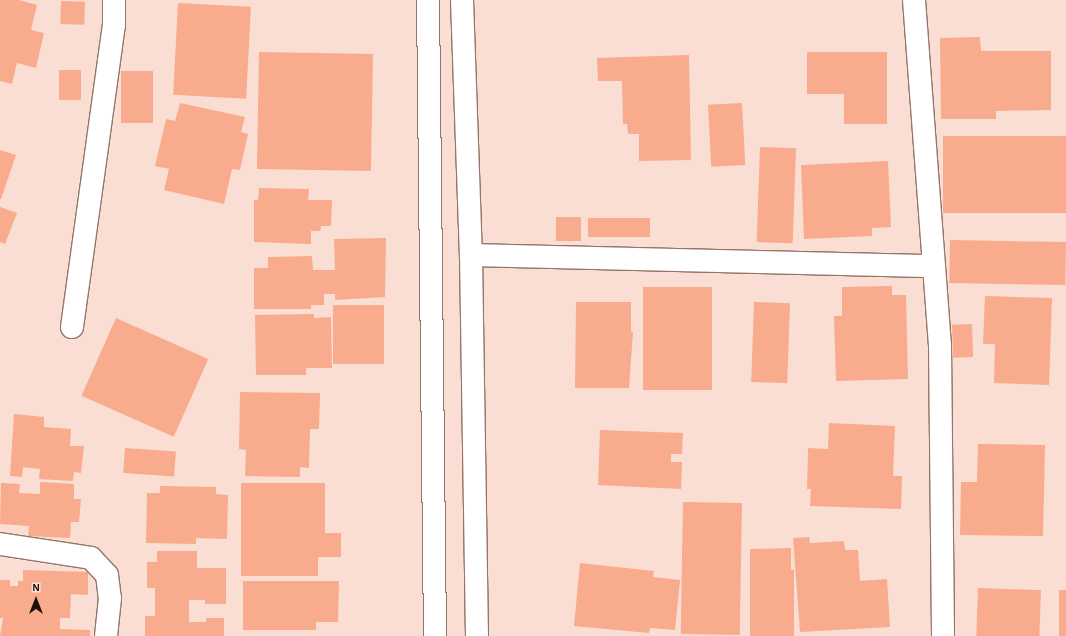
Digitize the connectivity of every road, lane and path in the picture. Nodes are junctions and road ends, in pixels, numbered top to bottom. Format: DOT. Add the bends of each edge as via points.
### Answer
graph roads {
  1 [pos="114,0"];
  2 [pos="428,0"];
  3 [pos="462,0"];
  4 [pos="914,0"];
  5 [pos="471,255"];
  6 [pos="934,266"];
  7 [pos="72,328"];
  8 [pos="0,544"];
  9 [pos="106,636"];
  10 [pos="435,636"];
  11 [pos="477,636"];
  12 [pos="943,636"];
  1 -- 7 [label="street" via="114,25"];
  2 -- 10 [label="street"];
  3 -- 5 [label="street"];
  4 -- 6 [label="street"];
  5 -- 6 [label="street"];
  5 -- 11 [label="street"];
  6 -- 12 [label="street" via="940,346"];
  8 -- 9 [label="street" via="91,558 107,575 110,598"];
}
